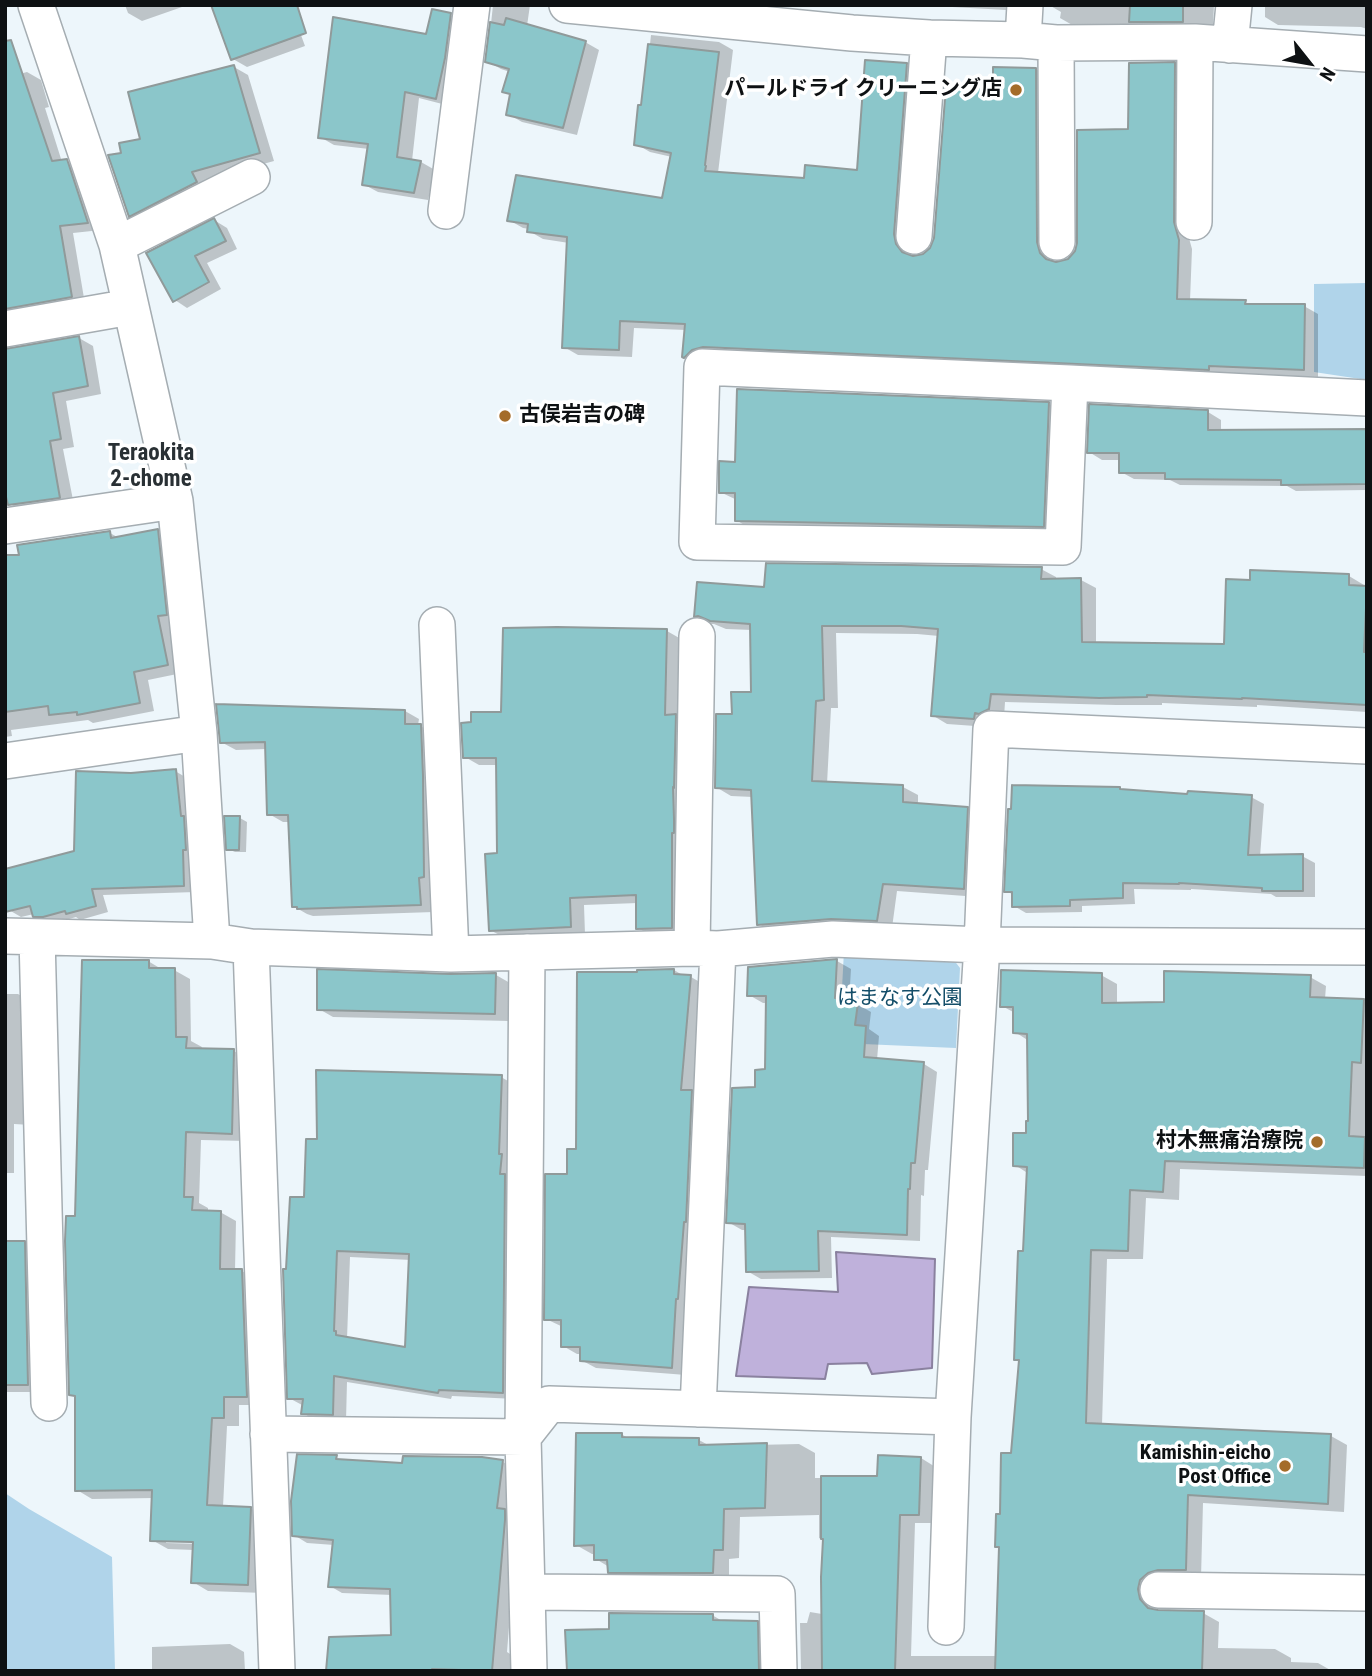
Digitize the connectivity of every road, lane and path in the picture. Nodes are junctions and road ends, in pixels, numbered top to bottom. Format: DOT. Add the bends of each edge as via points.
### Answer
graph roads {
  1 [pos="36,5"];
  2 [pos="472,5"];
  3 [pos="567,5"];
  4 [pos="1025,5"];
  5 [pos="1234,5"];
  6 [pos="707,12"];
  7 [pos="853,19"];
  8 [pos="929,38"];
  9 [pos="1039,42"];
  10 [pos="1195,42"];
  11 [pos="1230,45"];
  12 [pos="1367,54"];
  13 [pos="253,177"];
  14 [pos="446,211"];
  15 [pos="1194,222"];
  16 [pos="914,236"];
  17 [pos="1057,242"];
  18 [pos="117,245"];
  19 [pos="130,307"];
  20 [pos="5,329"];
  21 [pos="1070,383"];
  22 [pos="1367,398"];
  23 [pos="176,501"];
  24 [pos="5,526"];
  25 [pos="437,625"];
  26 [pos="697,636"];
  27 [pos="199,733"];
  28 [pos="1367,746"];
  29 [pos="5,761"];
  30 [pos="21,937"];
  31 [pos="212,941"];
  32 [pos="982,945"];
  33 [pos="251,947"];
  34 [pos="1367,947"];
  35 [pos="705,948"];
  36 [pos="527,951"];
  37 [pos="451,954"];
  38 [pos="49,1403"];
  39 [pos="698,1409"];
  40 [pos="953,1417"];
  41 [pos="268,1434"];
  42 [pos="523,1437"];
  43 [pos="1158,1590"];
  44 [pos="528,1592"];
  45 [pos="1367,1593"];
  46 [pos="946,1627"];
  47 [pos="278,1671"];
  48 [pos="529,1671"];
  49 [pos="779,1671"];
  1 -- 18 [label="street"];
  2 -- 14 [label="street"];
  3 -- 6 [label="street"];
  4 -- 9 [label="street"];
  5 -- 11 [label="street"];
  6 -- 7 [label="street"];
  7 -- 8 [label="street"];
  8 -- 9 [label="street"];
  8 -- 16 [label="street"];
  9 -- 10 [label="street"];
  9 -- 17 [label="street"];
  10 -- 11 [label="street"];
  10 -- 15 [label="street"];
  11 -- 12 [label="street"];
  13 -- 18 [label="street"];
  18 -- 19 [label="street"];
  19 -- 20 [label="street"];
  19 -- 23 [label="street"];
  21 -- 21 [label="street" via="702,367 697,542 1063,547"];
  21 -- 22 [label="street"];
  23 -- 24 [label="street"];
  23 -- 27 [label="street"];
  25 -- 37 [label="street"];
  26 -- 35 [label="street"];
  27 -- 29 [label="street"];
  27 -- 31 [label="street"];
  28 -- 32 [label="street" via="991,729"];
  30 -- 31 [label="street"];
  30 -- 38 [label="street"];
  31 -- 33 [label="street"];
  32 -- 34 [label="street"];
  32 -- 35 [label="street" via="833,939"];
  32 -- 40 [label="street"];
  33 -- 37 [label="street"];
  33 -- 41 [label="street"];
  35 -- 36 [label="street"];
  35 -- 39 [label="street"];
  36 -- 37 [label="street"];
  36 -- 42 [label="street"];
  39 -- 40 [label="street"];
  39 -- 42 [label="street" via="549,1404"];
  40 -- 46 [label="street"];
  41 -- 42 [label="street"];
  41 -- 47 [label="street"];
  42 -- 44 [label="street"];
  43 -- 45 [label="street"];
  44 -- 48 [label="street"];
  44 -- 49 [label="street" via="778,1594"];
}
